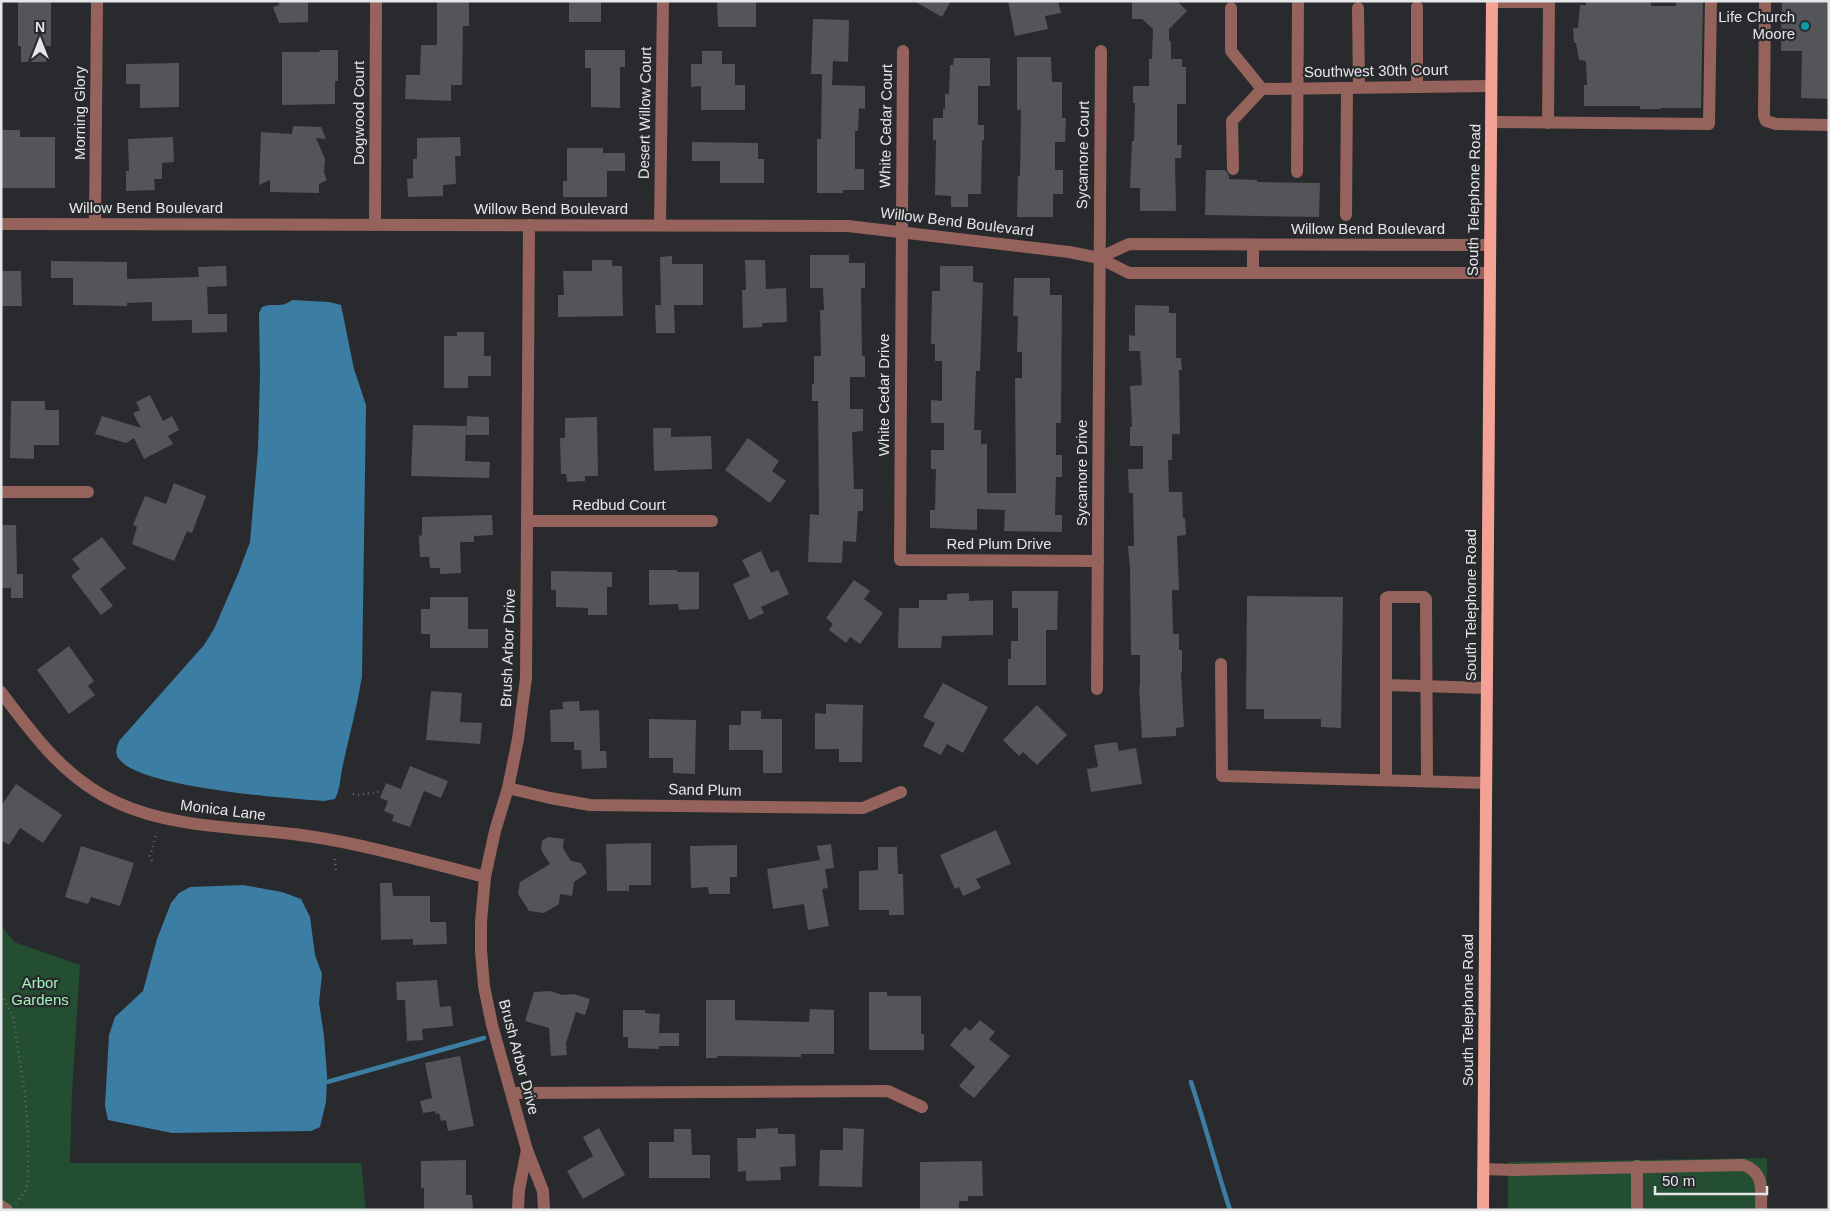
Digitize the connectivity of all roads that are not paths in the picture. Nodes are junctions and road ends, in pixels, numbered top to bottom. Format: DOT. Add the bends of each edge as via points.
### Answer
graph roads {
  1 [pos="96,1"];
  2 [pos="376,1"];
  3 [pos="662,1"];
  4 [pos="1298,1"];
  5 [pos="1549,1"];
  6 [pos="1711,1"];
  7 [pos="1765,1"];
  8 [pos="1492,2"];
  9 [pos="1231,8"];
  10 [pos="1358,8"];
  11 [pos="1417,8"];
  12 [pos="903,51"];
  13 [pos="1101,51"];
  14 [pos="1491,86"];
  15 [pos="1417,87"];
  16 [pos="1298,88"];
  17 [pos="1353,88"];
  18 [pos="1262,89"];
  19 [pos="1491,122"];
  20 [pos="1548,123"];
  21 [pos="1829,125"];
  22 [pos="1233,169"];
  23 [pos="1297,172"];
  24 [pos="1346,215"];
  25 [pos="1,224"];
  26 [pos="95,224"];
  27 [pos="375,225"];
  28 [pos="529,225"];
  29 [pos="660,225"];
  30 [pos="901,231"];
  31 [pos="1490,245"];
  32 [pos="1253,246"];
  33 [pos="1099,258"];
  34 [pos="1253,272"];
  35 [pos="1490,273"];
  36 [pos="1,492"];
  37 [pos="88,492"];
  38 [pos="527,521"];
  39 [pos="712,521"];
  40 [pos="900,560"];
  41 [pos="1098,561"];
  42 [pos="1221,664"];
  43 [pos="1386,685"];
  44 [pos="1427,686"];
  45 [pos="1487,688"];
  46 [pos="1097,689"];
  47 [pos="1,692"];
  48 [pos="1386,780"];
  49 [pos="1427,781"];
  50 [pos="1486,783"];
  51 [pos="508,788"];
  52 [pos="901,792"];
  53 [pos="486,877"];
  54 [pos="512,1093"];
  55 [pos="922,1107"];
  56 [pos="527,1150"];
  57 [pos="1637,1166"];
  58 [pos="1483,1169"];
  59 [pos="1,1206"];
  60 [pos="11,1207"];
  61 [pos="518,1210"];
  62 [pos="544,1210"];
  63 [pos="1483,1210"];
  64 [pos="1637,1210"];
  65 [pos="1761,1210"];
  1 -- 26 [label="street, Morning Glory"];
  2 -- 27 [label="street, Dogwood Court"];
  3 -- 29 [label="street, Desert Willow Court"];
  4 -- 16 [label="street"];
  5 -- 8 [label="street"];
  5 -- 20 [label="street"];
  6 -- 20 [label="street" via="1709,124"];
  7 -- 21 [label="street" via="1766,121"];
  8 -- 14 [label="main road, South Telephone Road"];
  9 -- 18 [label="street" via="1231,51"];
  10 -- 17 [label="street"];
  11 -- 15 [label="street"];
  12 -- 30 [label="street, White Cedar Court"];
  13 -- 33 [label="street, Sycamore Court"];
  14 -- 15 [label="street, Southwest 30th Court"];
  14 -- 19 [label="main road, South Telephone Road"];
  15 -- 17 [label="street, Southwest 30th Court"];
  16 -- 17 [label="street, Southwest 30th Court"];
  16 -- 18 [label="street, Southwest 30th Court"];
  16 -- 23 [label="street"];
  17 -- 24 [label="street"];
  18 -- 22 [label="street" via="1232,121"];
  19 -- 20 [label="street"];
  19 -- 31 [label="main road, South Telephone Road"];
  25 -- 26 [label="street, Willow Bend Boulevard"];
  26 -- 27 [label="street, Willow Bend Boulevard"];
  27 -- 28 [label="street, Willow Bend Boulevard"];
  28 -- 29 [label="street, Willow Bend Boulevard"];
  28 -- 38 [label="street, Brush Arbor Drive"];
  29 -- 30 [label="street, Willow Bend Boulevard" via="848,226"];
  30 -- 33 [label="street, Willow Bend Boulevard"];
  30 -- 40 [label="street, White Cedar Drive"];
  31 -- 32 [label="street, Willow Bend Boulevard"];
  31 -- 35 [label="main road, South Telephone Road"];
  32 -- 33 [label="street, Willow Bend Boulevard" via="1129,244"];
  32 -- 34 [label="street"];
  33 -- 34 [label="street, Willow Bend Boulevard" via="1129,273"];
  33 -- 41 [label="street, Sycamore Drive"];
  34 -- 35 [label="street, Willow Bend Boulevard"];
  35 -- 45 [label="main road, South Telephone Road"];
  36 -- 37 [label="street"];
  38 -- 39 [label="street, Redbud Court"];
  38 -- 51 [label="street, Brush Arbor Drive" via="526,678"];
  40 -- 41 [label="street, Red Plum Drive"];
  41 -- 46 [label="street, Sycamore Drive"];
  42 -- 48 [label="street" via="1222,775"];
  43 -- 44 [label="street"];
  43 -- 44 [label="street" via="1386,598 1424,597"];
  43 -- 48 [label="street"];
  44 -- 45 [label="street"];
  44 -- 49 [label="street"];
  45 -- 50 [label="main road, South Telephone Road"];
  47 -- 53 [label="street, Monica Lane" via="38,741 69,772 117,803 170,820 366,846"];
  48 -- 49 [label="street"];
  49 -- 50 [label="street"];
  50 -- 58 [label="main road, South Telephone Road"];
  51 -- 52 [label="street, Sand Plum" via="590,805 863,808"];
  51 -- 53 [label="street, Brush Arbor Drive" via="495,830"];
  53 -- 54 [label="street, Brush Arbor Drive" via="481,922 484,986"];
  54 -- 55 [label="street" via="888,1091"];
  54 -- 56 [label="street, Brush Arbor Drive"];
  56 -- 61 [label="street, Brush Arbor Drive"];
  56 -- 62 [label="street, Brush Arbor Drive" via="543,1191"];
  57 -- 58 [label="street"];
  57 -- 64 [label="street"];
  57 -- 65 [label="street" via="1743,1165 1752,1168 1760,1177"];
  58 -- 63 [label="main road, South Telephone Road"];
  59 -- 60 [label="street"];
}
